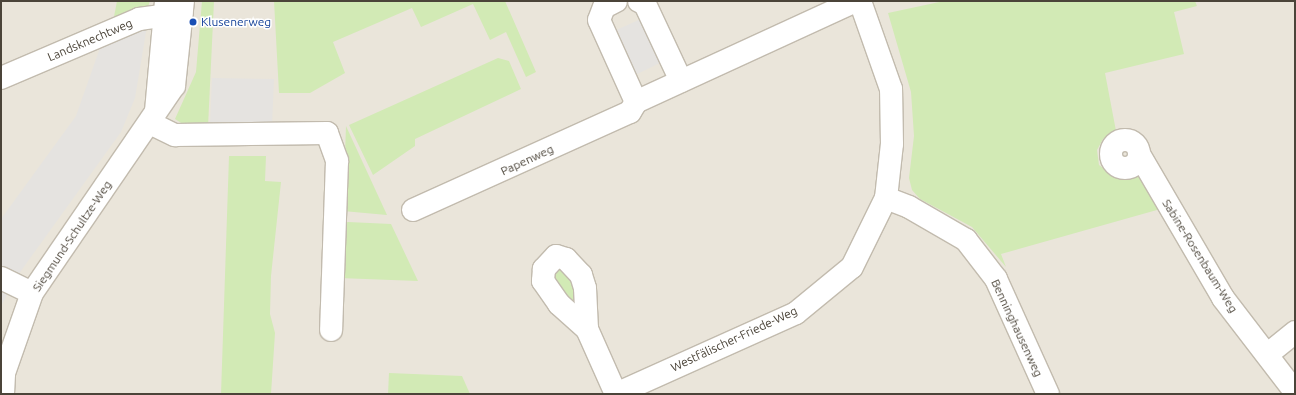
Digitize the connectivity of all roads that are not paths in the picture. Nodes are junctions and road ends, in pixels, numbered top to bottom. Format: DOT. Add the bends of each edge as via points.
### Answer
graph roads {
  1 [pos="616,1"];
  2 [pos="639,1"];
  3 [pos="856,1"];
  4 [pos="860,1"];
  5 [pos="174,7"];
  6 [pos="1,78"];
  7 [pos="681,81"];
  8 [pos="636,102"];
  9 [pos="153,117"];
  10 [pos="1139,154"];
  11 [pos="886,198"];
  12 [pos="413,210"];
  13 [pos="1,278"];
  14 [pos="32,293"];
  15 [pos="587,329"];
  16 [pos="332,330"];
  17 [pos="1295,332"];
  18 [pos="1268,354"];
  19 [pos="3,380"];
  20 [pos="1295,392"];
  21 [pos="616,394"];
  22 [pos="1048,394"];
  1 -- 8 [label="street" via="604,7 599,20"];
  2 -- 7 [label="street" via="645,4"];
  3 -- 7 [label="street, Papenweg"];
  4 -- 11 [label="street, Westfälischer-Friede-Weg" via="891,89 892,144"];
  5 -- 6 [label="street, Landsknechtweg" via="139,19"];
  5 -- 9 [label="street, Siegmund-Schultze-Weg" via="174,86"];
  7 -- 8 [label="street, Papenweg"];
  8 -- 12 [label="street, Papenweg" via="630,112"];
  9 -- 14 [label="street, Siegmund-Schultze-Weg"];
  9 -- 16 [label="street" via="175,135 327,132 337,161"];
  10 -- 18 [label="street, Sabine-Rosenbaum-Weg" via="1223,298"];
  11 -- 21 [label="street, Westfälischer-Friede-Weg" via="852,267 796,313"];
  11 -- 22 [label="street, Benninghausenweg" via="909,207 966,240 996,279"];
  13 -- 14 [label="street"];
  14 -- 19 [label="street, Siegmund-Schultze-Weg"];
  15 -- 21 [label="street"];
  17 -- 18 [label="street"];
  18 -- 20 [label="street, Sabine-Rosenbaum-Weg"];
}
